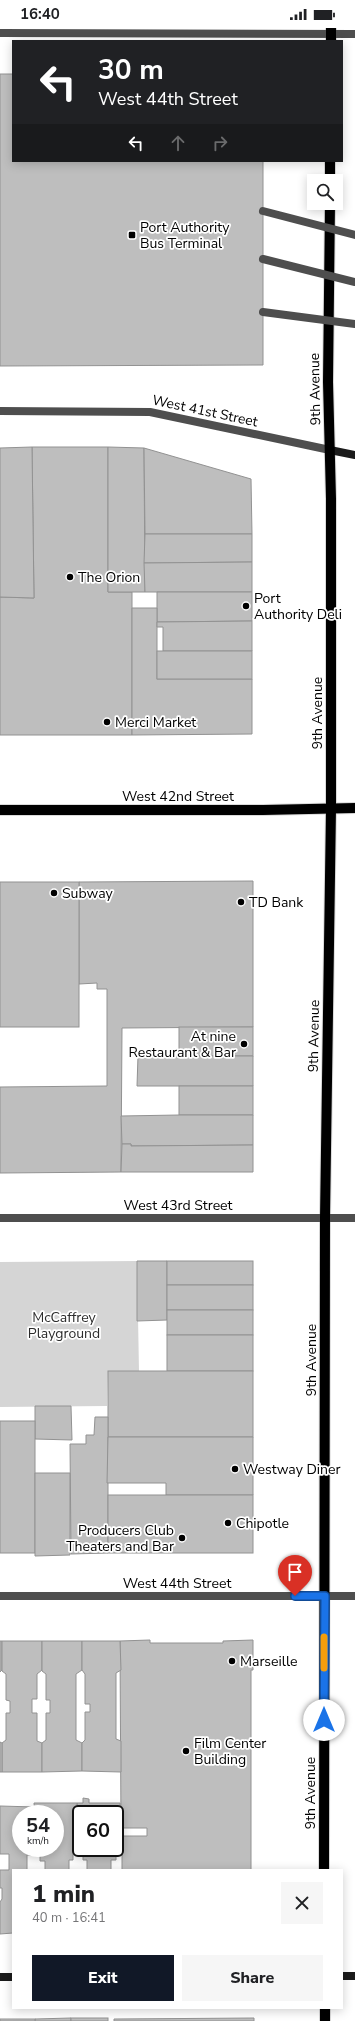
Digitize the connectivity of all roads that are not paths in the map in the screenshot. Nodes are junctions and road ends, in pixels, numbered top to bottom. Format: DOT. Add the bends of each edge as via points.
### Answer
graph roads {
  1 [pos="0,33"];
  2 [pos="331,34"];
  3 [pos="355,34"];
  4 [pos="330,162"];
  5 [pos="330,174"];
  6 [pos="330,210"];
  7 [pos="263,211"];
  8 [pos="355,235"];
  9 [pos="263,259"];
  10 [pos="355,282"];
  11 [pos="263,312"];
  12 [pos="355,324"];
  13 [pos="0,411"];
  14 [pos="330,450"];
  15 [pos="355,455"];
  16 [pos="331,808"];
  17 [pos="355,808"];
  18 [pos="0,810"];
  19 [pos="0,1218"];
  20 [pos="325,1218"];
  21 [pos="355,1218"];
  22 [pos="0,1596"];
  23 [pos="325,1596"];
  24 [pos="355,1596"];
  25 [pos="324,1869"];
  26 [pos="343,1976"];
  27 [pos="355,1976"];
  28 [pos="0,1977"];
  29 [pos="12,1977"];
  30 [pos="325,2009"];
  31 [pos="325,2021"];
  1 -- 2 [label="street"];
  2 -- 3 [label="street"];
  4 -- 5 [label="main road"];
  6 -- 14 [label="main road, 9th Avenue"];
  7 -- 8 [label="street, bridge"];
  9 -- 10 [label="street, bridge"];
  11 -- 12 [label="street, bridge"];
  13 -- 14 [label="street, West 41st Street" via="150,412"];
  14 -- 15 [label="main road, West 41st Street"];
  14 -- 16 [label="main road, 9th Avenue"];
  16 -- 17 [label="main road, West 42nd Street"];
  16 -- 18 [label="main road, West 42nd Street"];
  16 -- 20 [label="main road, 9th Avenue"];
  19 -- 20 [label="street, West 43rd Street"];
  20 -- 21 [label="street, West 43rd Street"];
  20 -- 23 [label="main road, 9th Avenue"];
  22 -- 23 [label="street, West 44th Street"];
  23 -- 24 [label="street, West 44th Street"];
  23 -- 25 [label="main road, 9th Avenue"];
  26 -- 27 [label="main road"];
  28 -- 29 [label="main road"];
  30 -- 31 [label="main road"];
}
